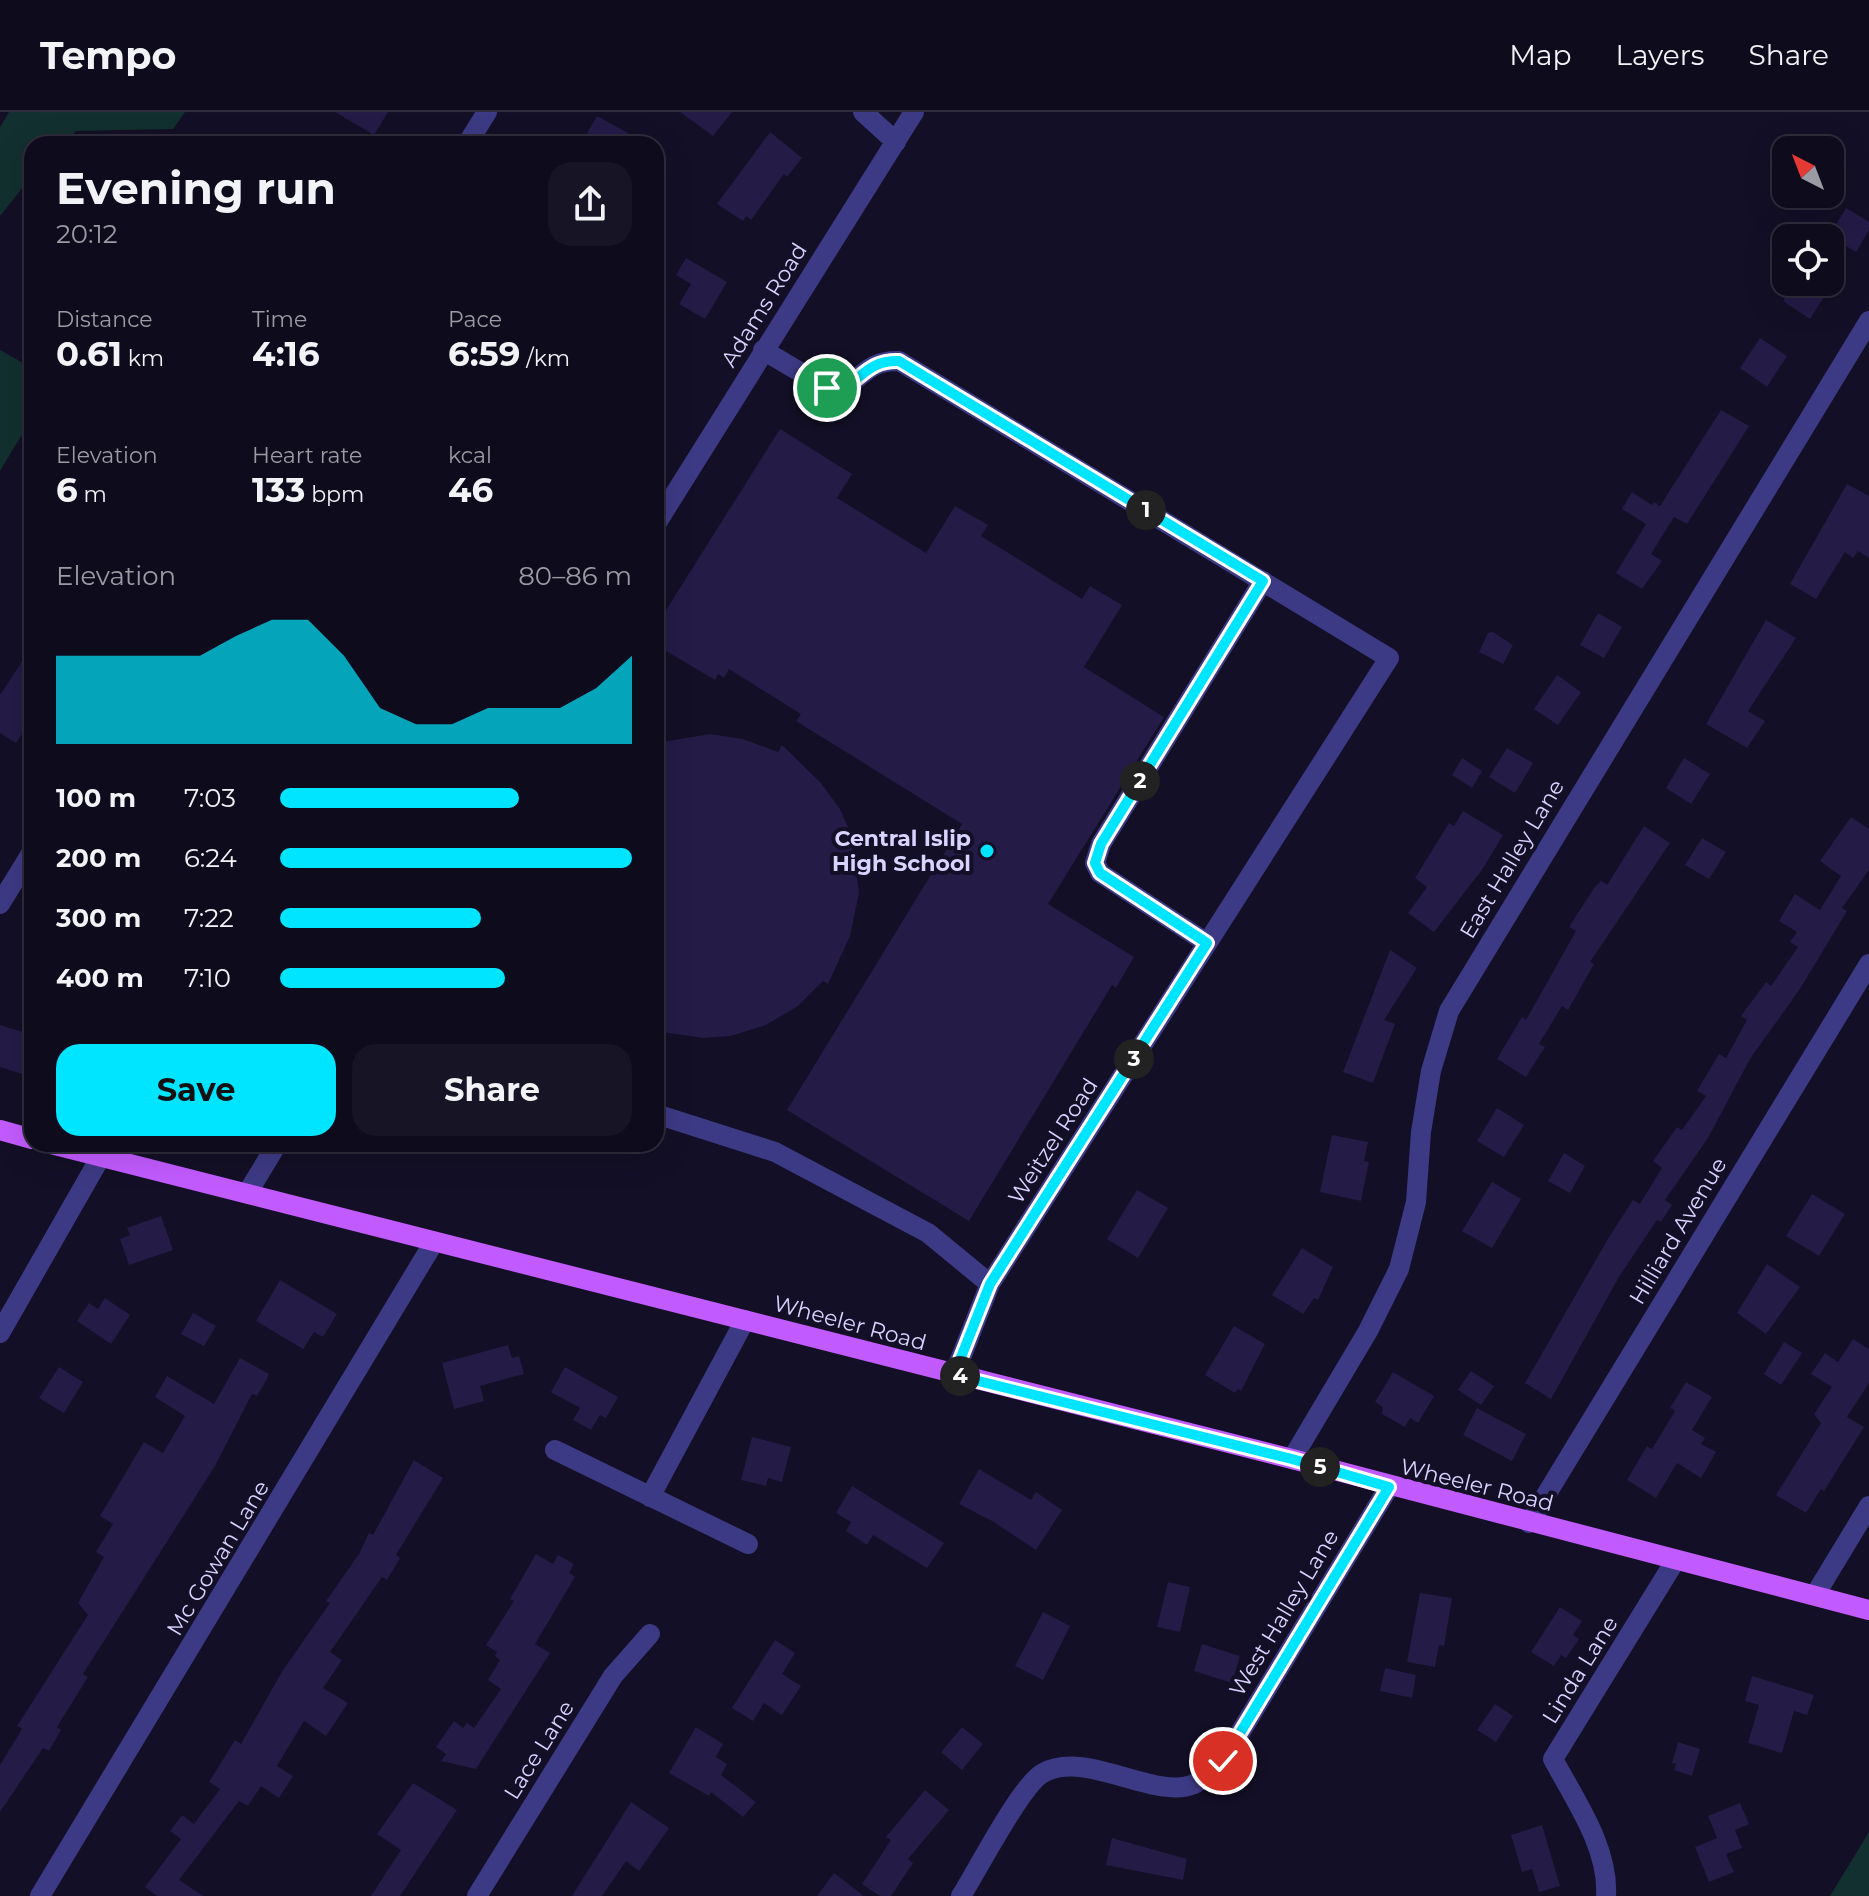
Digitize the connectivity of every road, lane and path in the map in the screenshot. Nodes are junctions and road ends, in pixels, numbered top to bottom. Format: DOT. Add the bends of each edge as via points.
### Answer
graph roads {
  1 [pos="487,112"];
  2 [pos="863,112"];
  3 [pos="914,112"];
  4 [pos="472,136"];
  5 [pos="896,142"];
  6 [pos="1869,321"];
  7 [pos="763,350"];
  8 [pos="664,503"];
  9 [pos="1263,581"];
  10 [pos="24,865"];
  11 [pos="0,904"];
  12 [pos="1207,943"];
  13 [pos="1869,964"];
  14 [pos="664,1117"];
  15 [pos="0,1130"];
  16 [pos="24,1137"];
  17 [pos="79,1152"];
  18 [pos="272,1152"];
  19 [pos="100,1158"];
  20 [pos="248,1192"];
  21 [pos="434,1242"];
  22 [pos="990,1284"];
  23 [pos="745,1320"];
  24 [pos="0,1333"];
  25 [pos="954,1375"];
  26 [pos="555,1450"];
  27 [pos="1292,1459"];
  28 [pos="1389,1487"];
  29 [pos="650,1497"];
  30 [pos="1869,1506"];
  31 [pos="1529,1523"];
  32 [pos="748,1544"];
  33 [pos="1675,1561"];
  34 [pos="1815,1595"];
  35 [pos="1869,1610"];
  36 [pos="650,1634"];
  37 [pos="40,1896"];
  38 [pos="477,1896"];
  39 [pos="961,1896"];
  40 [pos="1606,1896"];
  1 -- 4 [label="street"];
  2 -- 5 [label="street"];
  3 -- 5 [label="street, Adams Road"];
  5 -- 7 [label="street, Adams Road"];
  6 -- 27 [label="street, East Halley Lane" via="1449,1011 1431,1071 1416,1202 1399,1269"];
  7 -- 8 [label="street, Adams Road"];
  7 -- 9 [label="street" via="840,391 867,367 882,360 899,361"];
  9 -- 12 [label="street" via="1101,844 1095,863 1100,873"];
  9 -- 12 [label="street, Weitzel Road" via="1389,658"];
  10 -- 11 [label="street"];
  12 -- 22 [label="street, Weitzel Road"];
  13 -- 31 [label="street, Hilliard Avenue"];
  14 -- 22 [label="street" via="775,1152 928,1233"];
  15 -- 16 [label="main road"];
  17 -- 19 [label="main road, Wheeler Road"];
  18 -- 20 [label="street"];
  19 -- 20 [label="main road, Wheeler Road"];
  19 -- 24 [label="street"];
  20 -- 21 [label="main road, Wheeler Road"];
  21 -- 23 [label="main road, Wheeler Road"];
  21 -- 37 [label="street, Mc Gowan Lane"];
  22 -- 25 [label="street, Weitzel Road"];
  23 -- 25 [label="main road, Wheeler Road"];
  23 -- 29 [label="street"];
  25 -- 27 [label="main road, Wheeler Road"];
  26 -- 29 [label="street"];
  27 -- 28 [label="main road, Wheeler Road"];
  28 -- 31 [label="main road, Wheeler Road"];
  28 -- 39 [label="street, West Halley Lane" via="1223,1761 1193,1785 1161,1785 1081,1766 1043,1773 1020,1799"];
  29 -- 32 [label="street"];
  30 -- 34 [label="street"];
  31 -- 33 [label="main road, Wheeler Road"];
  33 -- 34 [label="main road, Wheeler Road"];
  33 -- 40 [label="street, Linda Lane" via="1553,1759 1593,1836"];
  34 -- 35 [label="main road, Wheeler Road"];
  36 -- 38 [label="street, Lace Lane" via="613,1676"];
}
